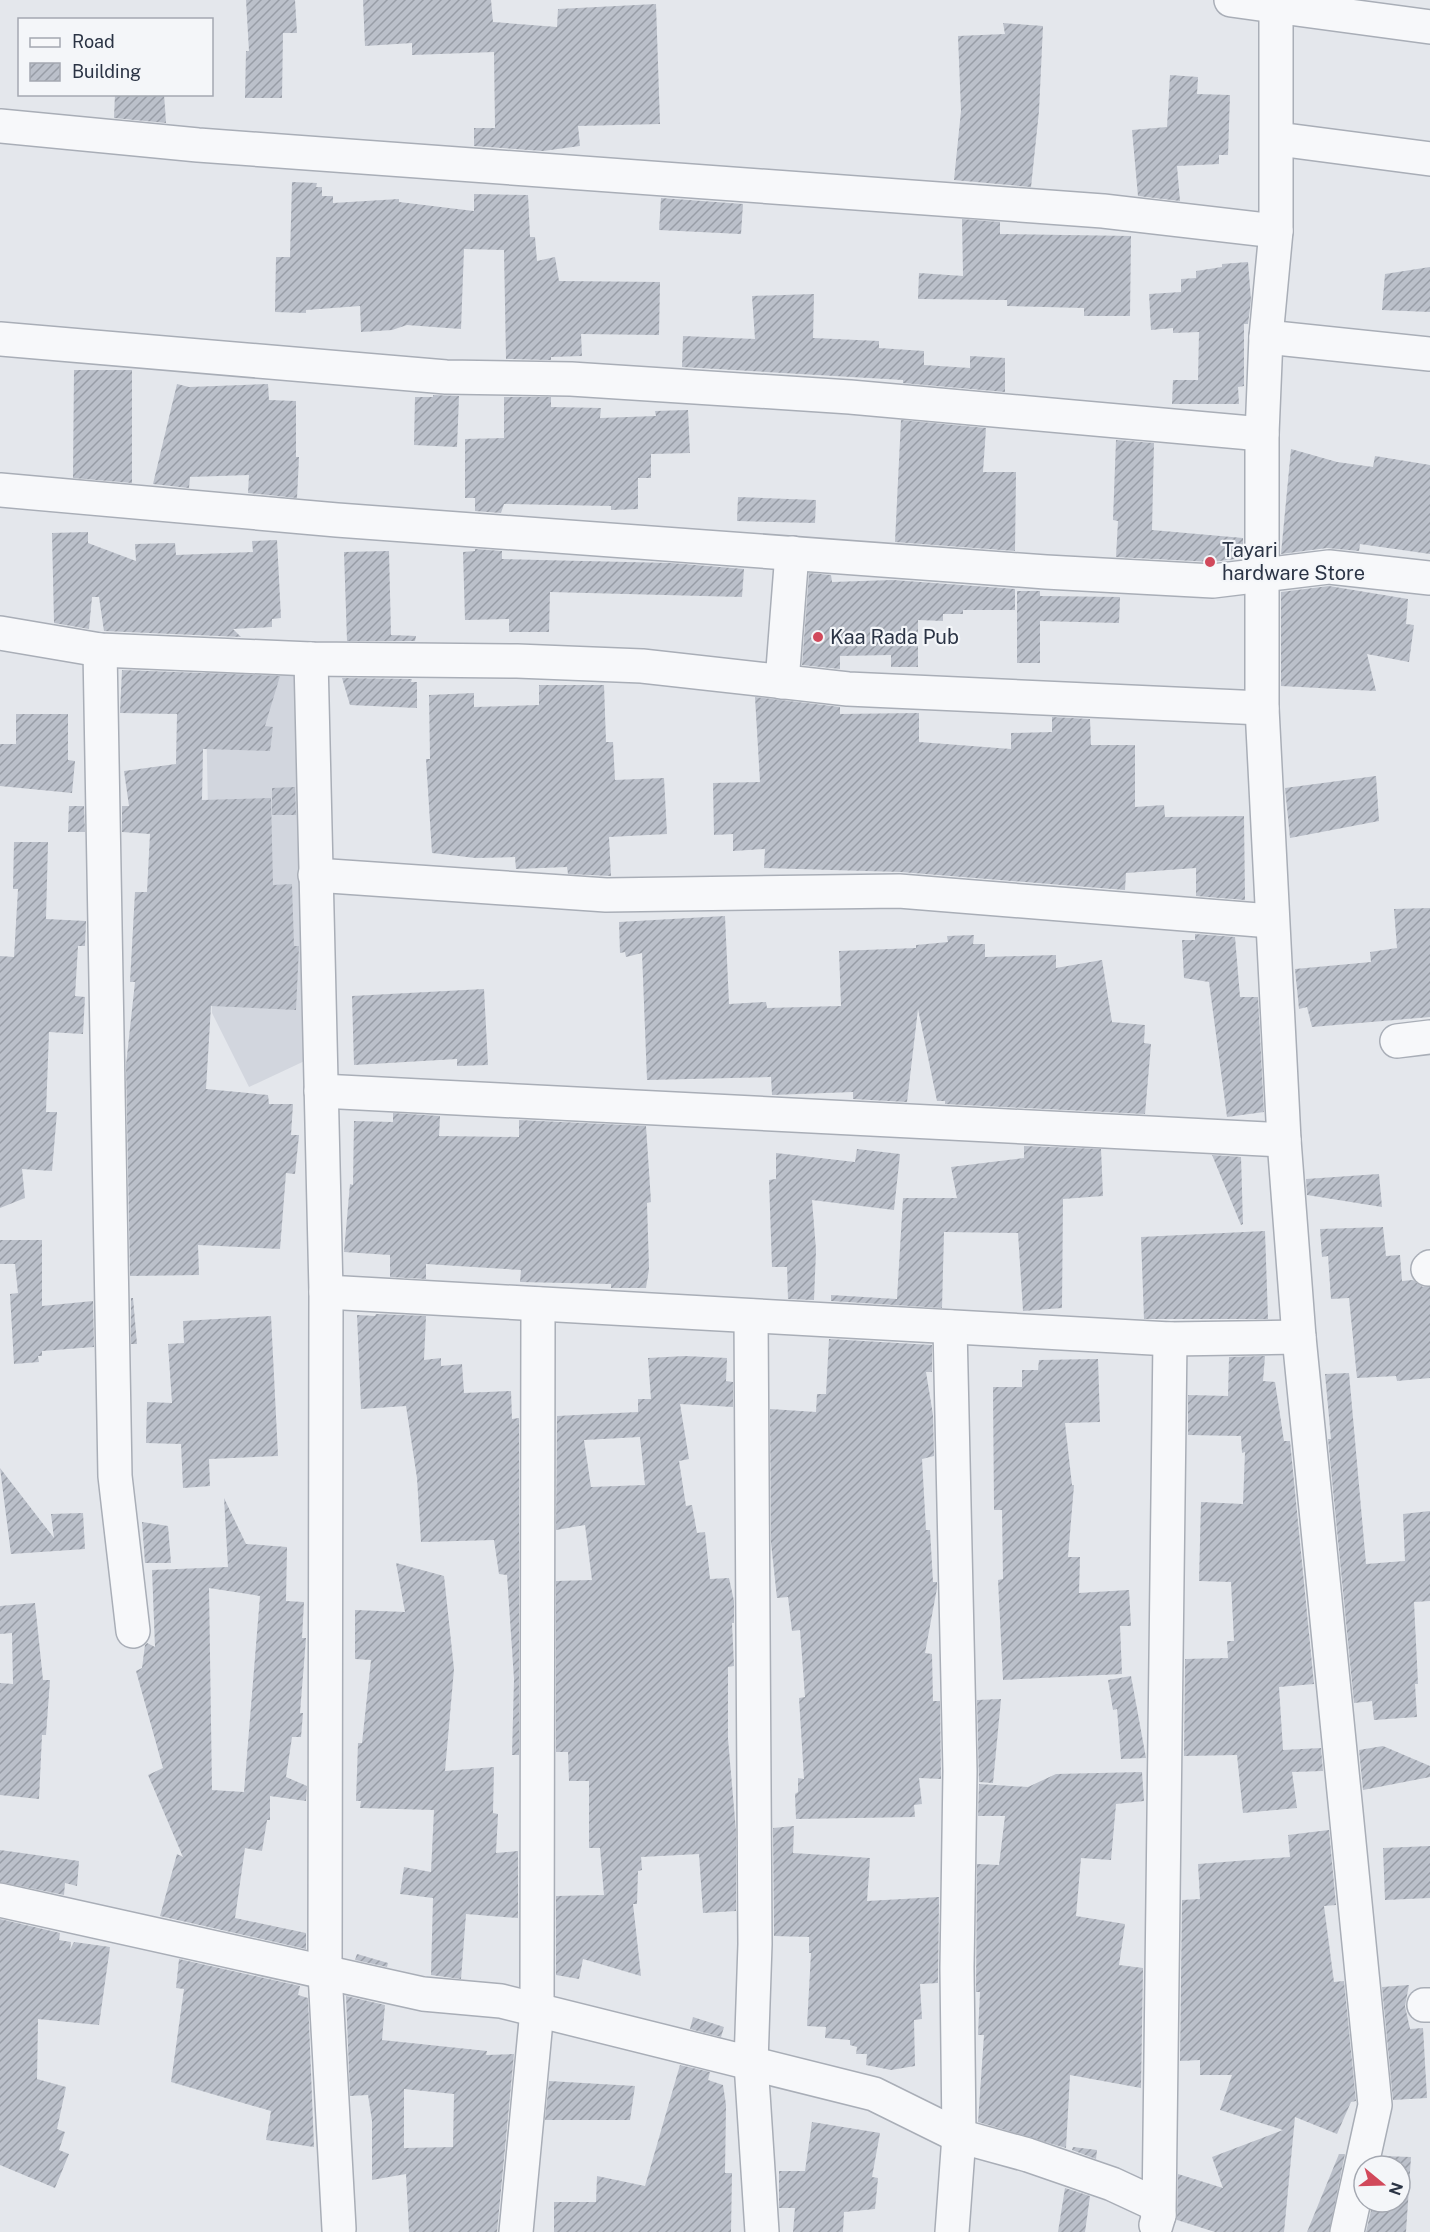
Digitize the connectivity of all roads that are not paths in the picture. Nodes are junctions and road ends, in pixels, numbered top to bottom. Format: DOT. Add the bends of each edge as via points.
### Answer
graph roads {
  1 [pos="1231,0"];
  2 [pos="1276,7"];
  3 [pos="1430,27"];
  4 [pos="0,126"];
  5 [pos="1278,139"];
  6 [pos="1430,159"];
  7 [pos="1276,231"];
  8 [pos="1266,337"];
  9 [pos="0,339"];
  10 [pos="1430,354"];
  11 [pos="1262,434"];
  12 [pos="0,490"];
  13 [pos="792,553"];
  14 [pos="1262,577"];
  15 [pos="1430,578"];
  16 [pos="0,633"];
  17 [pos="100,650"];
  18 [pos="311,659"];
  19 [pos="782,682"];
  20 [pos="1262,708"];
  21 [pos="315,875"];
  22 [pos="1271,921"];
  23 [pos="1430,1036"];
  24 [pos="1397,1041"];
  25 [pos="321,1091"];
  26 [pos="1284,1140"];
  27 [pos="326,1292"];
  28 [pos="538,1304"];
  29 [pos="751,1316"];
  30 [pos="950,1327"];
  31 [pos="1299,1337"];
  32 [pos="1170,1339"];
  33 [pos="133,1631"];
  34 [pos="0,1900"];
  35 [pos="325,1973"];
  36 [pos="537,2010"];
  37 [pos="751,2063"];
  38 [pos="959,2136"];
  39 [pos="1156,2223"];
  40 [pos="339,2229"];
  41 [pos="516,2232"];
  42 [pos="762,2232"];
  43 [pos="952,2232"];
  44 [pos="1347,2232"];
  1 -- 2 [label="street"];
  2 -- 3 [label="street"];
  2 -- 5 [label="street"];
  4 -- 7 [label="street" via="233,147 1103,211"];
  5 -- 6 [label="street"];
  5 -- 7 [label="street"];
  7 -- 8 [label="street"];
  8 -- 10 [label="street"];
  8 -- 11 [label="street"];
  9 -- 11 [label="street" via="446,377 571,379 850,397"];
  11 -- 14 [label="street"];
  12 -- 13 [label="street" via="326,519"];
  13 -- 14 [label="street" via="1213,581"];
  13 -- 19 [label="street"];
  14 -- 15 [label="street" via="1329,567"];
  14 -- 20 [label="street"];
  16 -- 17 [label="street"];
  17 -- 18 [label="street"];
  17 -- 33 [label="street" via="115,1476"];
  18 -- 19 [label="street" via="596,664"];
  18 -- 21 [label="street"];
  19 -- 20 [label="street" via="848,689"];
  20 -- 22 [label="street"];
  21 -- 22 [label="street" via="606,895 899,891"];
  21 -- 25 [label="street"];
  22 -- 26 [label="street"];
  23 -- 24 [label="street"];
  25 -- 26 [label="street"];
  25 -- 27 [label="street"];
  26 -- 31 [label="street"];
  27 -- 28 [label="street"];
  27 -- 35 [label="street"];
  28 -- 29 [label="street"];
  28 -- 36 [label="street"];
  29 -- 30 [label="street"];
  29 -- 37 [label="street" via="755,1944"];
  30 -- 32 [label="street"];
  30 -- 38 [label="street" via="960,1771"];
  31 -- 32 [label="street"];
  31 -- 44 [label="street" via="1375,2105"];
  32 -- 39 [label="street"];
  34 -- 35 [label="street"];
  35 -- 36 [label="street" via="423,1994 501,2001"];
  35 -- 40 [label="street"];
  36 -- 37 [label="street"];
  36 -- 41 [label="street"];
  37 -- 38 [label="street" via="874,2094"];
  37 -- 42 [label="street"];
  38 -- 39 [label="street" via="1112,2184 1153,2203"];
  38 -- 43 [label="street"];
}
